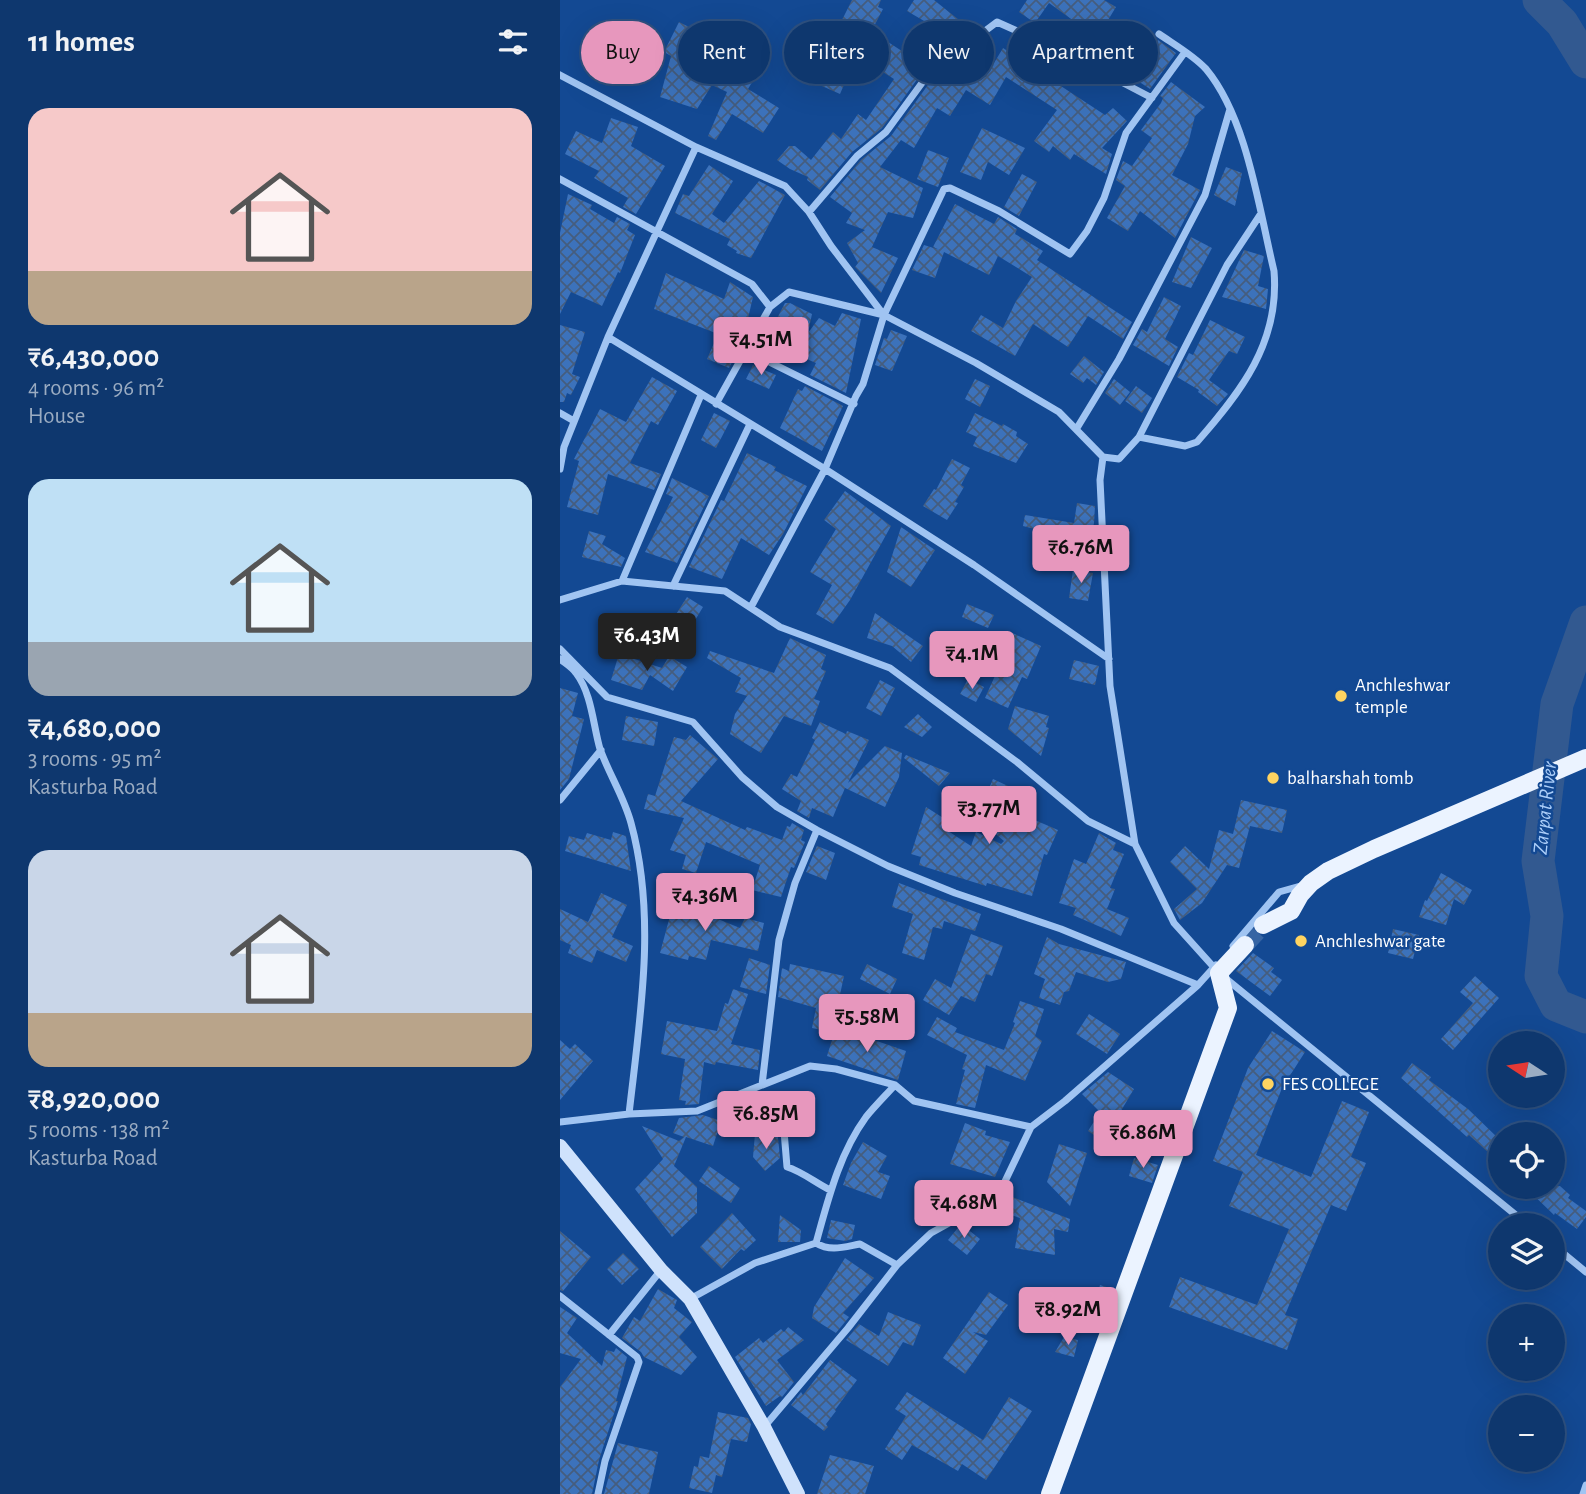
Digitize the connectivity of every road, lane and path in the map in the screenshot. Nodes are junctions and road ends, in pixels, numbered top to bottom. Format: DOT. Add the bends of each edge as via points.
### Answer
graph roads {
  1 [pos="1159,34"];
  2 [pos="1185,52"];
  3 [pos="560,75"];
  4 [pos="1152,98"];
  5 [pos="1230,108"];
  6 [pos="696,147"];
  7 [pos="560,179"];
  8 [pos="809,212"];
  9 [pos="1261,215"];
  10 [pos="657,234"];
  11 [pos="769,307"];
  12 [pos="884,315"];
  13 [pos="608,337"];
  14 [pos="747,351"];
  15 [pos="701,395"];
  16 [pos="716,404"];
  17 [pos="854,404"];
  18 [pos="560,413"];
  19 [pos="574,421"];
  20 [pos="750,424"];
  21 [pos="1077,428"];
  22 [pos="1139,437"];
  23 [pos="1103,457"];
  24 [pos="560,470"];
  25 [pos="825,470"];
  26 [pos="622,581"];
  27 [pos="673,586"];
  28 [pos="560,600"];
  29 [pos="751,607"];
  30 [pos="560,649"];
  31 [pos="560,659"];
  32 [pos="1110,659"];
  33 [pos="601,750"];
  34 [pos="1586,758"];
  35 [pos="560,800"];
  36 [pos="817,830"];
  37 [pos="1135,844"];
  38 [pos="1311,883"];
  39 [pos="1263,925"];
  40 [pos="1245,946"];
  41 [pos="1217,971"];
  42 [pos="1198,985"];
  43 [pos="762,1085"];
  44 [pos="895,1085"];
  45 [pos="752,1089"];
  46 [pos="629,1114"];
  47 [pos="560,1122"];
  48 [pos="1031,1127"];
  49 [pos="560,1146"];
  50 [pos="830,1190"];
  51 [pos="1513,1213"];
  52 [pos="816,1243"];
  53 [pos="1565,1255"];
  54 [pos="897,1265"];
  55 [pos="661,1270"];
  56 [pos="1586,1272"];
  57 [pos="560,1296"];
  58 [pos="690,1299"];
  59 [pos="609,1335"];
  60 [pos="764,1427"];
  61 [pos="1586,1485"];
  62 [pos="598,1494"];
  63 [pos="798,1494"];
  64 [pos="1050,1494"];
  65 [pos="1583,1494"];
  1 -- 2 [label="street"];
  2 -- 4 [label="street"];
  2 -- 5 [label="street" via="1207,70"];
  3 -- 6 [label="street"];
  4 -- 8 [label="street" via="997,22 981,34 952,42 886,132 857,156"];
  4 -- 12 [label="street" via="1122,142 1111,182 1073,253 1067,254 999,211 947,188"];
  5 -- 9 [label="street"];
  5 -- 21 [label="street" via="1205,195 1119,359"];
  6 -- 8 [label="street" via="785,186"];
  6 -- 10 [label="street"];
  7 -- 10 [label="street"];
  8 -- 12 [label="street"];
  9 -- 22 [label="street" via="1221,277"];
  9 -- 22 [label="street" via="1274,271 1273,308 1264,343 1244,386 1197,442 1185,446"];
  10 -- 11 [label="street" via="752,284"];
  10 -- 13 [label="street"];
  11 -- 12 [label="street" via="789,292"];
  11 -- 14 [label="street"];
  12 -- 17 [label="street"];
  12 -- 21 [label="street" via="976,363 1059,412"];
  13 -- 15 [label="street"];
  13 -- 19 [label="street"];
  14 -- 16 [label="street"];
  14 -- 17 [label="street"];
  15 -- 16 [label="street"];
  15 -- 26 [label="street"];
  16 -- 20 [label="street"];
  17 -- 25 [label="street"];
  18 -- 19 [label="street"];
  19 -- 24 [label="street"];
  20 -- 25 [label="street"];
  20 -- 27 [label="street"];
  21 -- 23 [label="street"];
  22 -- 23 [label="street" via="1119,459"];
  23 -- 32 [label="street" via="1100,480"];
  25 -- 29 [label="street"];
  25 -- 32 [label="street"];
  26 -- 27 [label="street"];
  26 -- 28 [label="street"];
  27 -- 29 [label="street" via="725,591"];
  29 -- 37 [label="street" via="780,627 890,668 1088,821"];
  30 -- 36 [label="street" via="607,697 694,722 742,777 777,807"];
  31 -- 33 [label="street" via="576,673 585,692"];
  32 -- 37 [label="street" via="1110,686"];
  33 -- 35 [label="street"];
  33 -- 46 [label="street" via="631,822 646,914"];
  34 -- 38 [label="main road" via="1374,849"];
  36 -- 42 [label="street" via="888,866"];
  36 -- 43 [label="street" via="779,940"];
  37 -- 41 [label="street" via="1174,923"];
  38 -- 39 [label="main road" via="1291,911"];
  38 -- 41 [label="street" via="1279,892"];
  40 -- 41 [label="main road"];
  41 -- 42 [label="street"];
  41 -- 51 [label="street"];
  41 -- 64 [label="main road" via="1228,1008"];
  42 -- 48 [label="street"];
  43 -- 44 [label="street" via="810,1066"];
  43 -- 45 [label="street"];
  44 -- 48 [label="street" via="914,1101"];
  44 -- 50 [label="street" via="855,1135"];
  45 -- 46 [label="street" via="696,1111"];
  45 -- 50 [label="street" via="772,1123 784,1131 787,1167"];
  46 -- 47 [label="street"];
  48 -- 54 [label="street" via="998,1196 931,1233"];
  49 -- 55 [label="street"];
  50 -- 52 [label="street"];
  52 -- 54 [label="street" via="834,1249 860,1244"];
  52 -- 58 [label="street" via="755,1263"];
  53 -- 56 [label="street"];
  54 -- 60 [label="street"];
  55 -- 58 [label="street"];
  55 -- 59 [label="street"];
  57 -- 59 [label="street"];
  58 -- 60 [label="street"];
  59 -- 62 [label="street" via="639,1362"];
  60 -- 63 [label="street"];
  61 -- 65 [label="street"];
}
